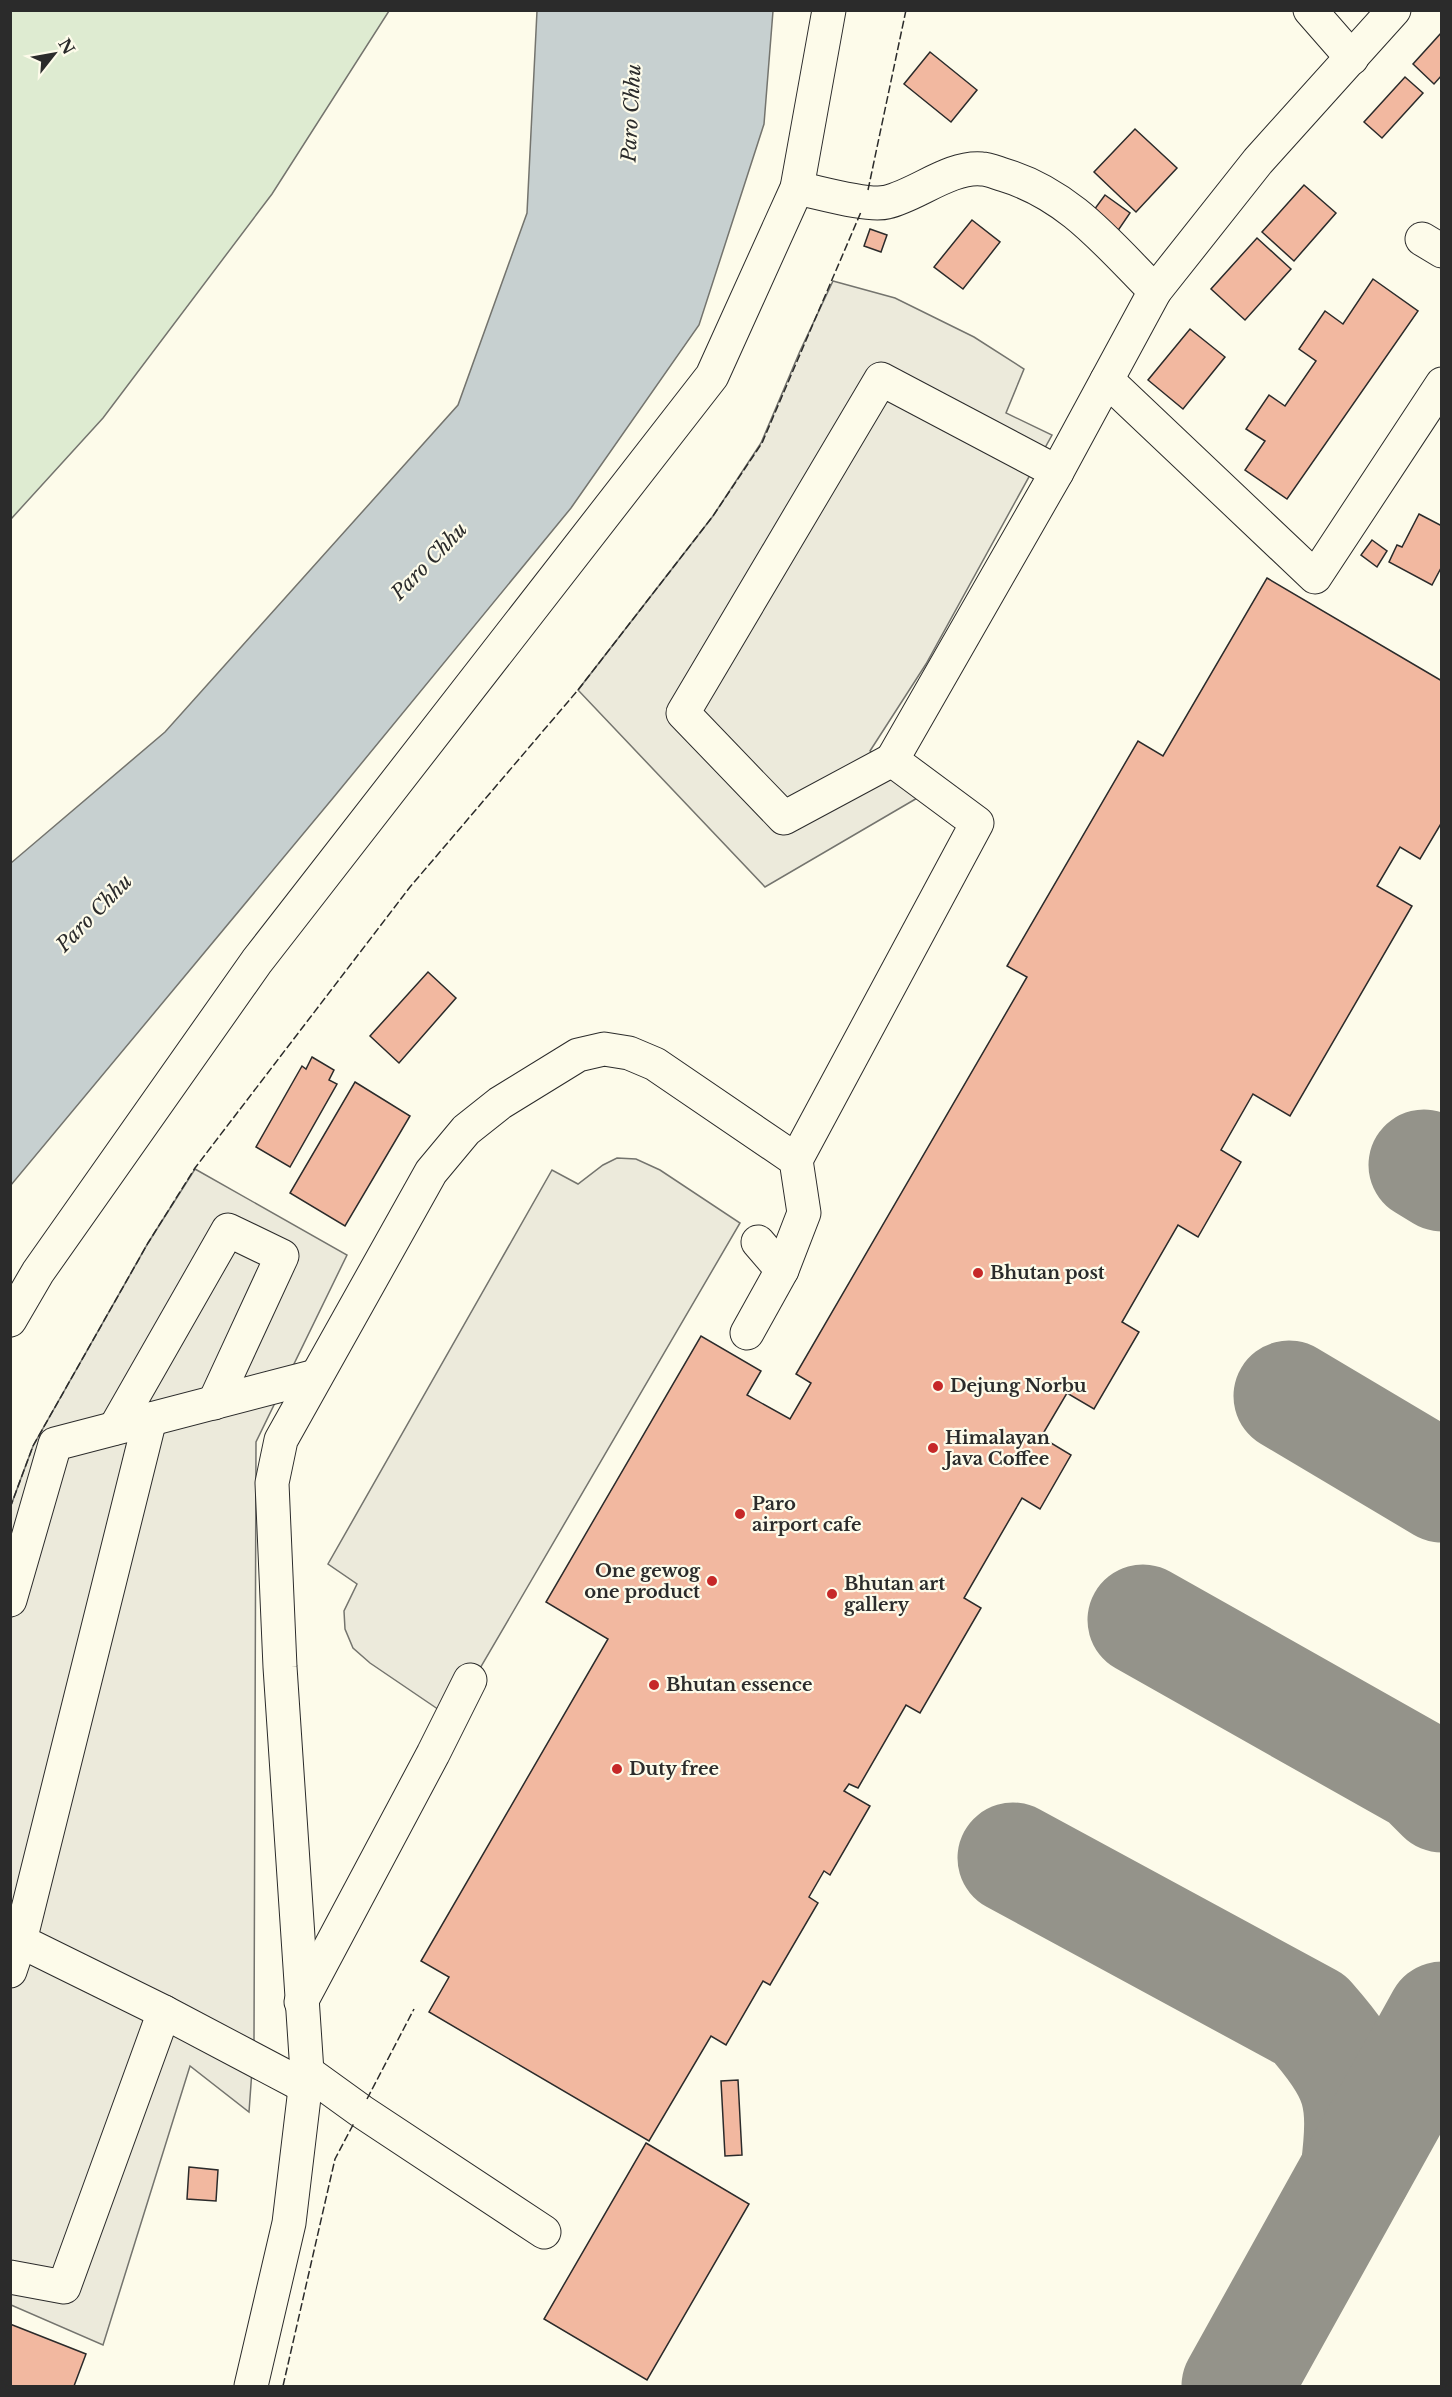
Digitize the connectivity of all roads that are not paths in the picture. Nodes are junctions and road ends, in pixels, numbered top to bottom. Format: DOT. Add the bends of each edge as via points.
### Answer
graph roads {
  1 [pos="829,10"];
  2 [pos="1310,10"];
  3 [pos="1394,10"];
  4 [pos="1352,58"];
  5 [pos="797,188"];
  6 [pos="1155,291"];
  7 [pos="1107,380"];
  8 [pos="1442,384"];
  9 [pos="1057,472"];
  10 [pos="892,760"];
  11 [pos="796,1160"];
  12 [pos="758,1242"];
  13 [pos="783,1270"];
  14 [pos="10,1320"];
  15 [pos="747,1333"];
  16 [pos="316,1376"];
  17 [pos="214,1403"];
  18 [pos="150,1419"];
  19 [pos="115,1428"];
  20 [pos="10,1600"];
  21 [pos="470,1680"];
  22 [pos="15,1956"];
  23 [pos="301,2002"];
  24 [pos="164,2012"];
  25 [pos="305,2079"];
  26 [pos="544,2232"];
  27 [pos="10,2277"];
  28 [pos="251,2386"];
  1 -- 5 [label="street"];
  2 -- 4 [label="street"];
  3 -- 4 [label="street"];
  4 -- 6 [label="street" via="1258,161"];
  5 -- 6 [label="street" via="886,203 954,173 981,168 1002,174 1048,192 1082,217"];
  5 -- 14 [label="street" via="712,376 257,961 38,1272"];
  6 -- 7 [label="street"];
  7 -- 8 [label="street" via="1315,577"];
  7 -- 9 [label="street"];
  9 -- 10 [label="street"];
  9 -- 10 [label="street" via="881,379 683,713 784,818"];
  10 -- 11 [label="street" via="977,823"];
  11 -- 13 [label="street" via="804,1213"];
  11 -- 16 [label="street" via="655,1064 629,1053 604,1049 578,1055 500,1103 466,1130 431,1172"];
  12 -- 13 [label="street"];
  13 -- 15 [label="street"];
  16 -- 17 [label="street"];
  16 -- 23 [label="street" via="281,1440 272,1483"];
  17 -- 18 [label="street"];
  17 -- 19 [label="street" via="282,1256 228,1230"];
  18 -- 19 [label="street"];
  18 -- 22 [label="street"];
  19 -- 20 [label="street" via="56,1444"];
  21 -- 23 [label="street"];
  22 -- 24 [label="street"];
  23 -- 25 [label="street"];
  24 -- 25 [label="street"];
  24 -- 27 [label="street" via="64,2288"];
  25 -- 26 [label="street" via="361,2111"];
  25 -- 28 [label="street" via="289,2223"];
}
